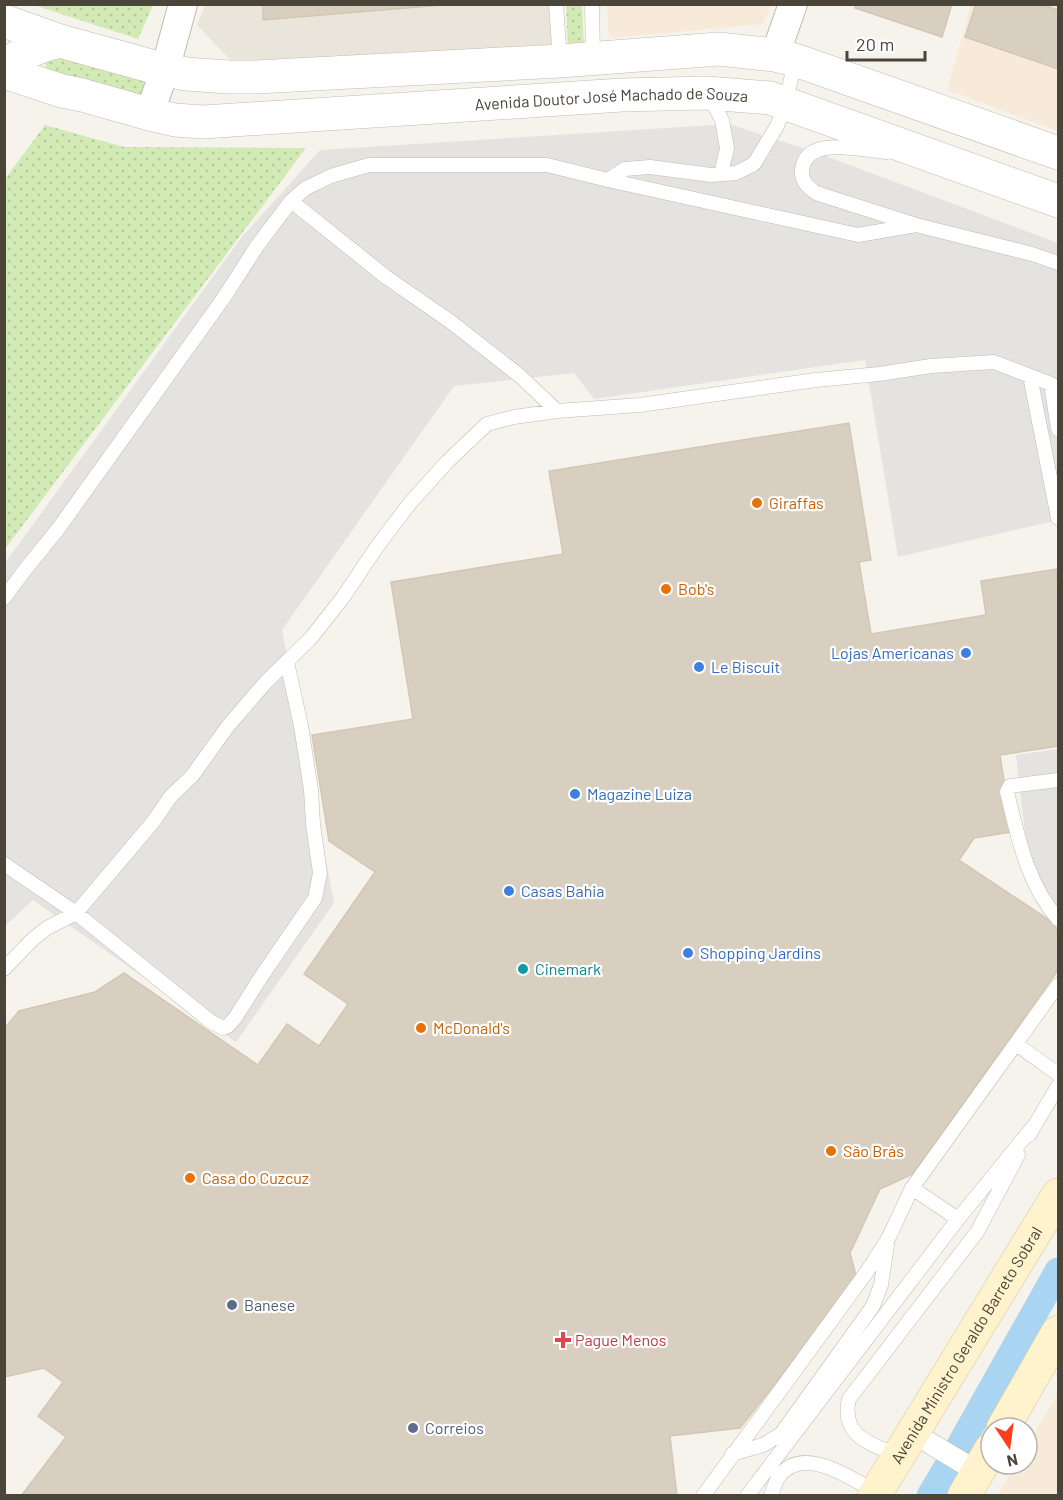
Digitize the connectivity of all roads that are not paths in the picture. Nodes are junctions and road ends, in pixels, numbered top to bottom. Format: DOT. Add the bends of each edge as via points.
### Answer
graph roads {
  1 [pos="183,4"];
  2 [pos="556,4"];
  3 [pos="592,4"];
  4 [pos="793,4"];
  5 [pos="4,21"];
  6 [pos="60,41"];
  7 [pos="593,58"];
  8 [pos="786,58"];
  9 [pos="560,61"];
  10 [pos="165,70"];
  11 [pos="4,71"];
  12 [pos="707,93"];
  13 [pos="786,103"];
  14 [pos="149,114"];
  15 [pos="1059,153"];
  16 [pos="928,154"];
  17 [pos="721,174"];
  18 [pos="608,180"];
  19 [pos="291,201"];
  20 [pos="1059,201"];
  21 [pos="916,225"];
  22 [pos="1059,263"];
  23 [pos="1030,376"];
  24 [pos="557,411"];
  25 [pos="1059,429"];
  26 [pos="1059,518"];
  27 [pos="4,598"];
  28 [pos="287,662"];
  29 [pos="1059,780"];
  30 [pos="4,864"];
  31 [pos="76,913"];
  32 [pos="1059,919"];
  33 [pos="4,969"];
  34 [pos="1059,985"];
  35 [pos="1016,1044"];
  36 [pos="1059,1074"];
  37 [pos="1059,1086"];
  38 [pos="1033,1128"];
  39 [pos="912,1188"];
  40 [pos="1059,1195"];
  41 [pos="958,1219"];
  42 [pos="888,1239"];
  43 [pos="1059,1332"];
  44 [pos="1010,1416"];
  45 [pos="915,1445"];
  46 [pos="732,1454"];
  47 [pos="972,1469"];
  48 [pos="875,1494"];
  49 [pos="703,1496"];
  50 [pos="747,1496"];
  51 [pos="771,1496"];
  1 -- 10 [label="street"];
  2 -- 9 [label="lane"];
  3 -- 7 [label="lane"];
  4 -- 8 [label="street"];
  5 -- 6 [label="street"];
  6 -- 10 [label="street"];
  6 -- 11 [label="street" via="28,52 10,62"];
  7 -- 8 [label="street" via="719,49"];
  7 -- 9 [label="street"];
  8 -- 13 [label="lane" via="791,79"];
  8 -- 15 [label="street"];
  9 -- 10 [label="street" via="256,77"];
  10 -- 14 [label="street"];
  11 -- 14 [label="street, Avenida Doutor José Machado de Souza" via="62,92"];
  12 -- 13 [label="street, Avenida Doutor José Machado de Souza"];
  12 -- 14 [label="street, Avenida Doutor José Machado de Souza" via="203,122"];
  12 -- 17 [label="lane" via="722,120 726,139"];
  13 -- 16 [label="street, Avenida Doutor José Machado de Souza"];
  13 -- 17 [label="lane" via="754,164 736,173"];
  16 -- 20 [label="street, Avenida Doutor José Machado de Souza"];
  16 -- 21 [label="lane" via="837,146 815,152 802,167 802,177 816,193"];
  17 -- 18 [label="lane" via="650,167 625,169"];
  18 -- 19 [label="lane" via="547,165 369,165 331,176 306,188"];
  18 -- 21 [label="lane" via="858,235"];
  19 -- 24 [label="lane" via="520,376"];
  19 -- 27 [label="lane" via="58,529"];
  21 -- 22 [label="lane"];
  23 -- 24 [label="lane" via="994,362 931,366 640,405"];
  23 -- 25 [label="lane" via="1051,384"];
  23 -- 26 [label="lane"];
  24 -- 28 [label="lane" via="487,424 410,503 344,596"];
  28 -- 31 [label="lane" via="228,726 192,776 171,796"];
  28 -- 31 [label="lane" via="311,789 320,873 315,898 235,1018 223,1028 210,1022"];
  29 -- 32 [label="lane" via="1007,789 1026,864"];
  30 -- 31 [label="lane"];
  31 -- 33 [label="lane" via="47,928"];
  34 -- 35 [label="lane"];
  35 -- 36 [label="lane"];
  35 -- 39 [label="lane"];
  37 -- 38 [label="lane"];
  38 -- 41 [label="lane"];
  38 -- 45 [label="lane" via="977,1232 849,1399 846,1410 856,1435 874,1445"];
  39 -- 41 [label="lane"];
  39 -- 42 [label="lane"];
  40 -- 45 [label="main road, Avenida Ministro Geraldo Barreto Sobral"];
  41 -- 50 [label="lane"];
  42 -- 46 [label="lane"];
  42 -- 46 [label="lane" via="881,1286 873,1306 781,1434 763,1445"];
  43 -- 44 [label="main road"];
  45 -- 47 [label="street"];
  45 -- 48 [label="main road, Avenida Ministro Geraldo Barreto Sobral"];
  46 -- 49 [label="lane"];
  48 -- 51 [label="lane" via="828,1467 804,1462 779,1477"];
}
